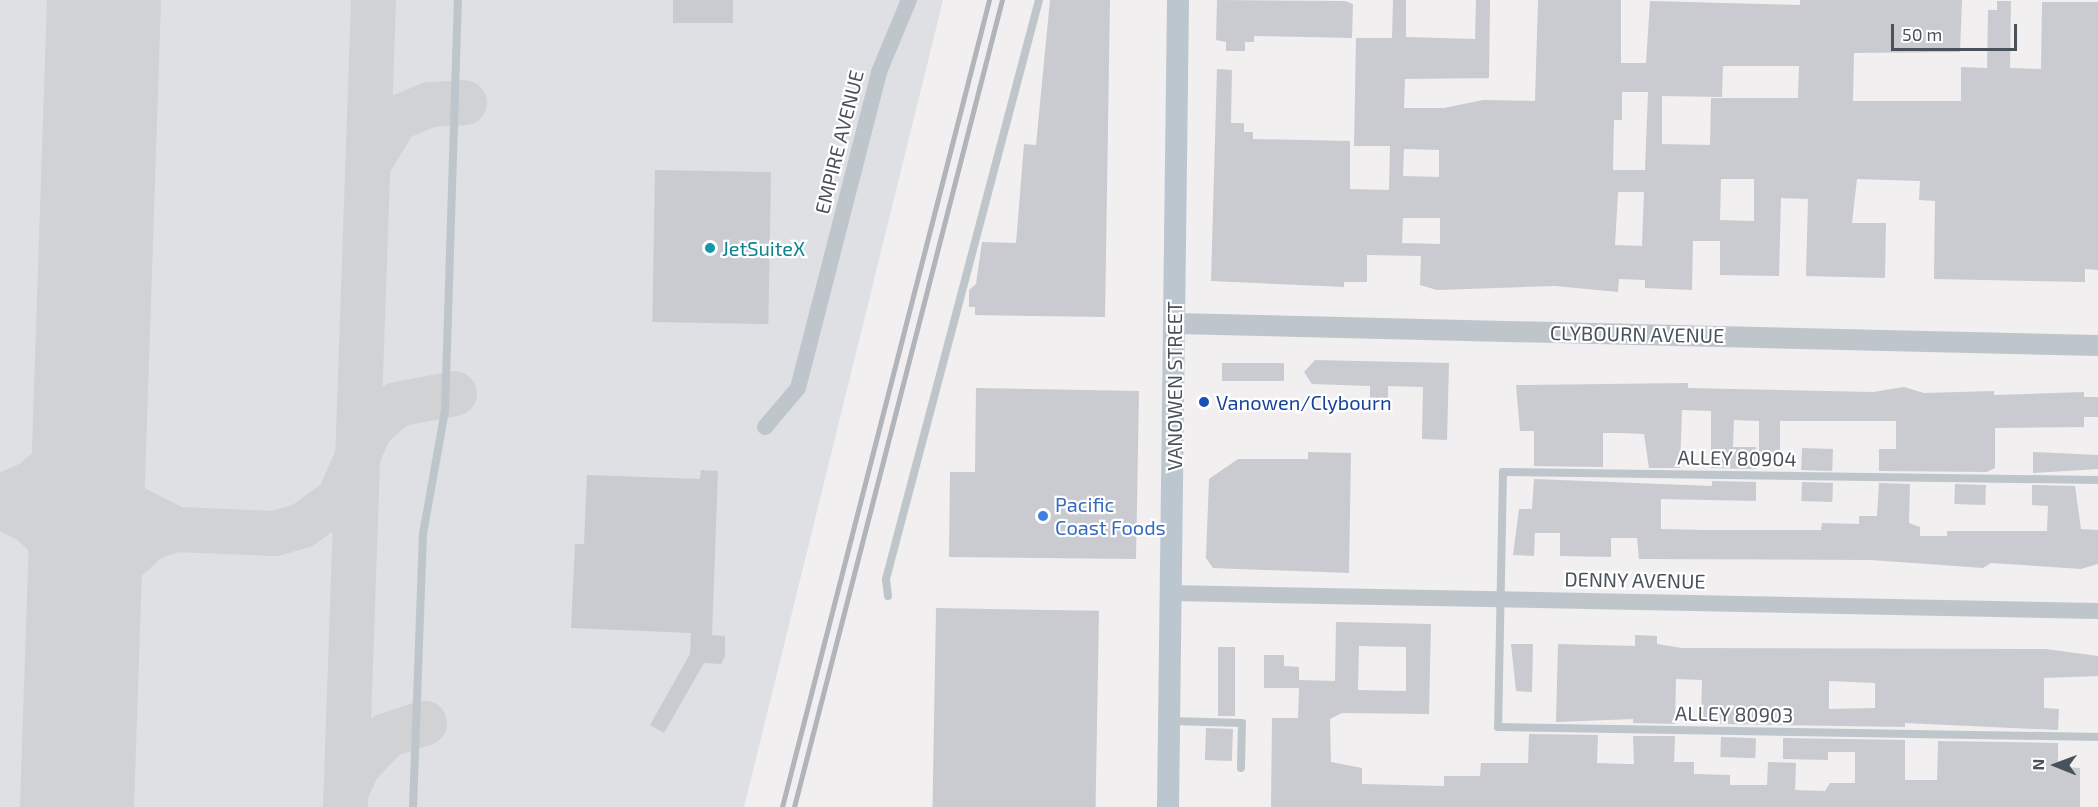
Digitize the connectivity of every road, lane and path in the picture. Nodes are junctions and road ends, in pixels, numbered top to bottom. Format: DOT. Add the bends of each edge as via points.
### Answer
graph roads {
  1 [pos="458,0"];
  2 [pos="909,0"];
  3 [pos="1039,0"];
  4 [pos="1178,0"];
  5 [pos="1175,323"];
  6 [pos="2098,345"];
  7 [pos="765,427"];
  8 [pos="2098,480"];
  9 [pos="1172,593"];
  10 [pos="888,596"];
  11 [pos="1500,599"];
  12 [pos="2098,611"];
  13 [pos="1170,721"];
  14 [pos="2098,736"];
  15 [pos="1241,768"];
  16 [pos="413,807"];
  17 [pos="1168,807"];
  1 -- 16 [label="lane" via="445,411 423,534"];
  2 -- 7 [label="street, EMPIRE AVENUE" via="879,72 798,388"];
  3 -- 10 [label="lane" via="886,579"];
  4 -- 5 [label="main road, VANOWEN STREET"];
  5 -- 6 [label="street, CLYBOURN AVENUE"];
  5 -- 9 [label="main road, VANOWEN STREET"];
  8 -- 11 [label="lane, ALLEY 80904" via="1503,472"];
  9 -- 11 [label="street, DENNY AVENUE"];
  9 -- 13 [label="main road, VANOWEN STREET"];
  11 -- 12 [label="street, DENNY AVENUE"];
  11 -- 14 [label="lane, ALLEY 80903" via="1498,727"];
  13 -- 15 [label="lane" via="1242,723"];
  13 -- 17 [label="main road, VANOWEN STREET"];
}
